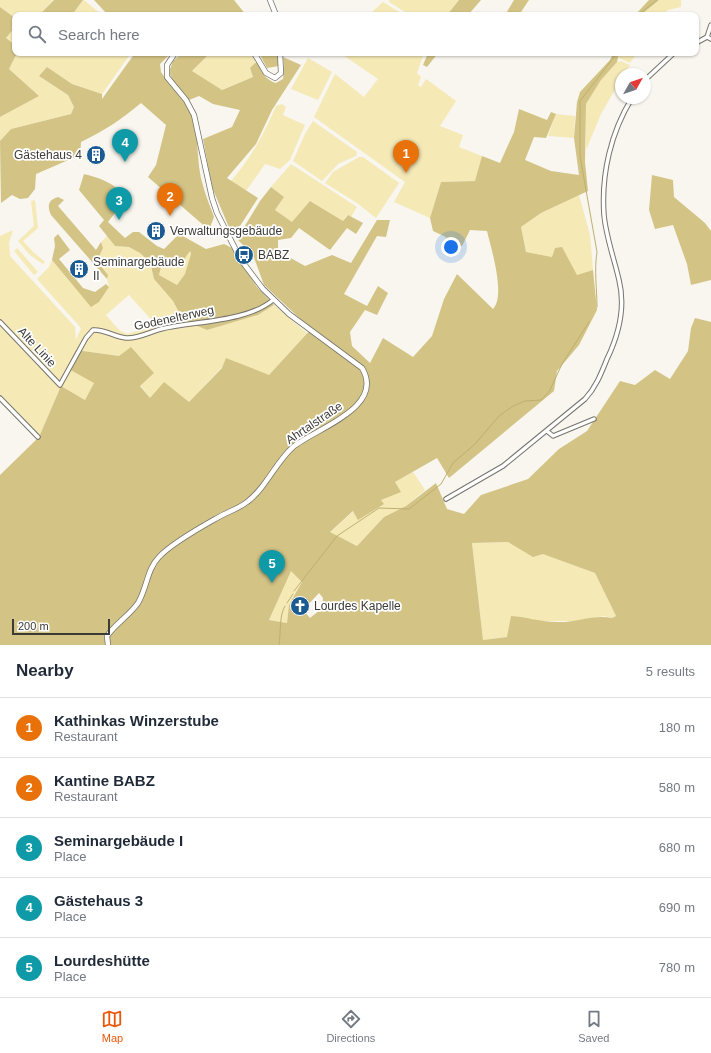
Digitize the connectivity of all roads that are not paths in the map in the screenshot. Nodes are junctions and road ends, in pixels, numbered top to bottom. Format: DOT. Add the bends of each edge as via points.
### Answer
graph roads {
  1 [pos="270,0"];
  2 [pos="275,12"];
  3 [pos="711,25"];
  4 [pos="709,38"];
  5 [pos="699,42"];
  6 [pos="173,56"];
  7 [pos="256,56"];
  8 [pos="280,56"];
  9 [pos="671,56"];
  10 [pos="651,74"];
  11 [pos="629,104"];
  12 [pos="273,300"];
  13 [pos="0,322"];
  14 [pos="60,385"];
  15 [pos="0,398"];
  16 [pos="594,419"];
  17 [pos="547,431"];
  18 [pos="38,437"];
  19 [pos="446,499"];
  20 [pos="108,645"];
  1 -- 2 [label="main road"];
  3 -- 4 [label="street"];
  4 -- 5 [label="street"];
  6 -- 12 [label="main road, Ahrtalstraße" via="166,66 167,77 182,93 194,115 210,194 217,213 234,248 253,277"];
  7 -- 8 [label="main road" via="266,73 275,78 281,73"];
  9 -- 10 [label="street"];
  11 -- 17 [label="street" via="606,162 604,188 604,216 621,290 620,324 616,340 594,388"];
  12 -- 14 [label="street, Godenelterweg" via="256,311 231,318 191,323 135,337 125,338 93,330"];
  12 -- 20 [label="main road, Ahrtalstraße" via="362,368 367,379 366,393 337,422 294,446 247,502 217,518 159,557 137,604 107,636"];
  13 -- 14 [label="street, Alte Linie"];
  15 -- 18 [label="street"];
  16 -- 17 [label="street" via="553,436"];
  17 -- 19 [label="street" via="503,466"];
}
